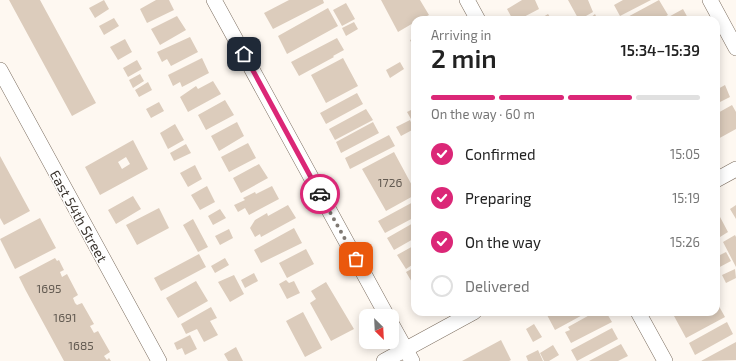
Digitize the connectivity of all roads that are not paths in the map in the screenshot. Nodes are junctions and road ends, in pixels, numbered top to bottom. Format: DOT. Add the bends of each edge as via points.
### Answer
graph roads {
  1 [pos="214,0"];
  2 [pos="467,0"];
  3 [pos="710,0"];
  4 [pos="476,16"];
  5 [pos="719,16"];
  6 [pos="720,18"];
  7 [pos="736,48"];
  8 [pos="0,70"];
  9 [pos="736,169"];
  10 [pos="720,178"];
  11 [pos="383,309"];
  12 [pos="468,316"];
  13 [pos="640,316"];
  14 [pos="399,338"];
  15 [pos="408,355"];
  16 [pos="159,361"];
  17 [pos="384,361"];
  18 [pos="664,361"];
  1 -- 11 [label="street"];
  2 -- 4 [label="street"];
  3 -- 5 [label="street"];
  6 -- 7 [label="street"];
  8 -- 16 [label="street, East 54th Street"];
  9 -- 10 [label="street"];
  12 -- 15 [label="street"];
  13 -- 18 [label="street"];
  14 -- 15 [label="street"];
  15 -- 17 [label="street"];
}
